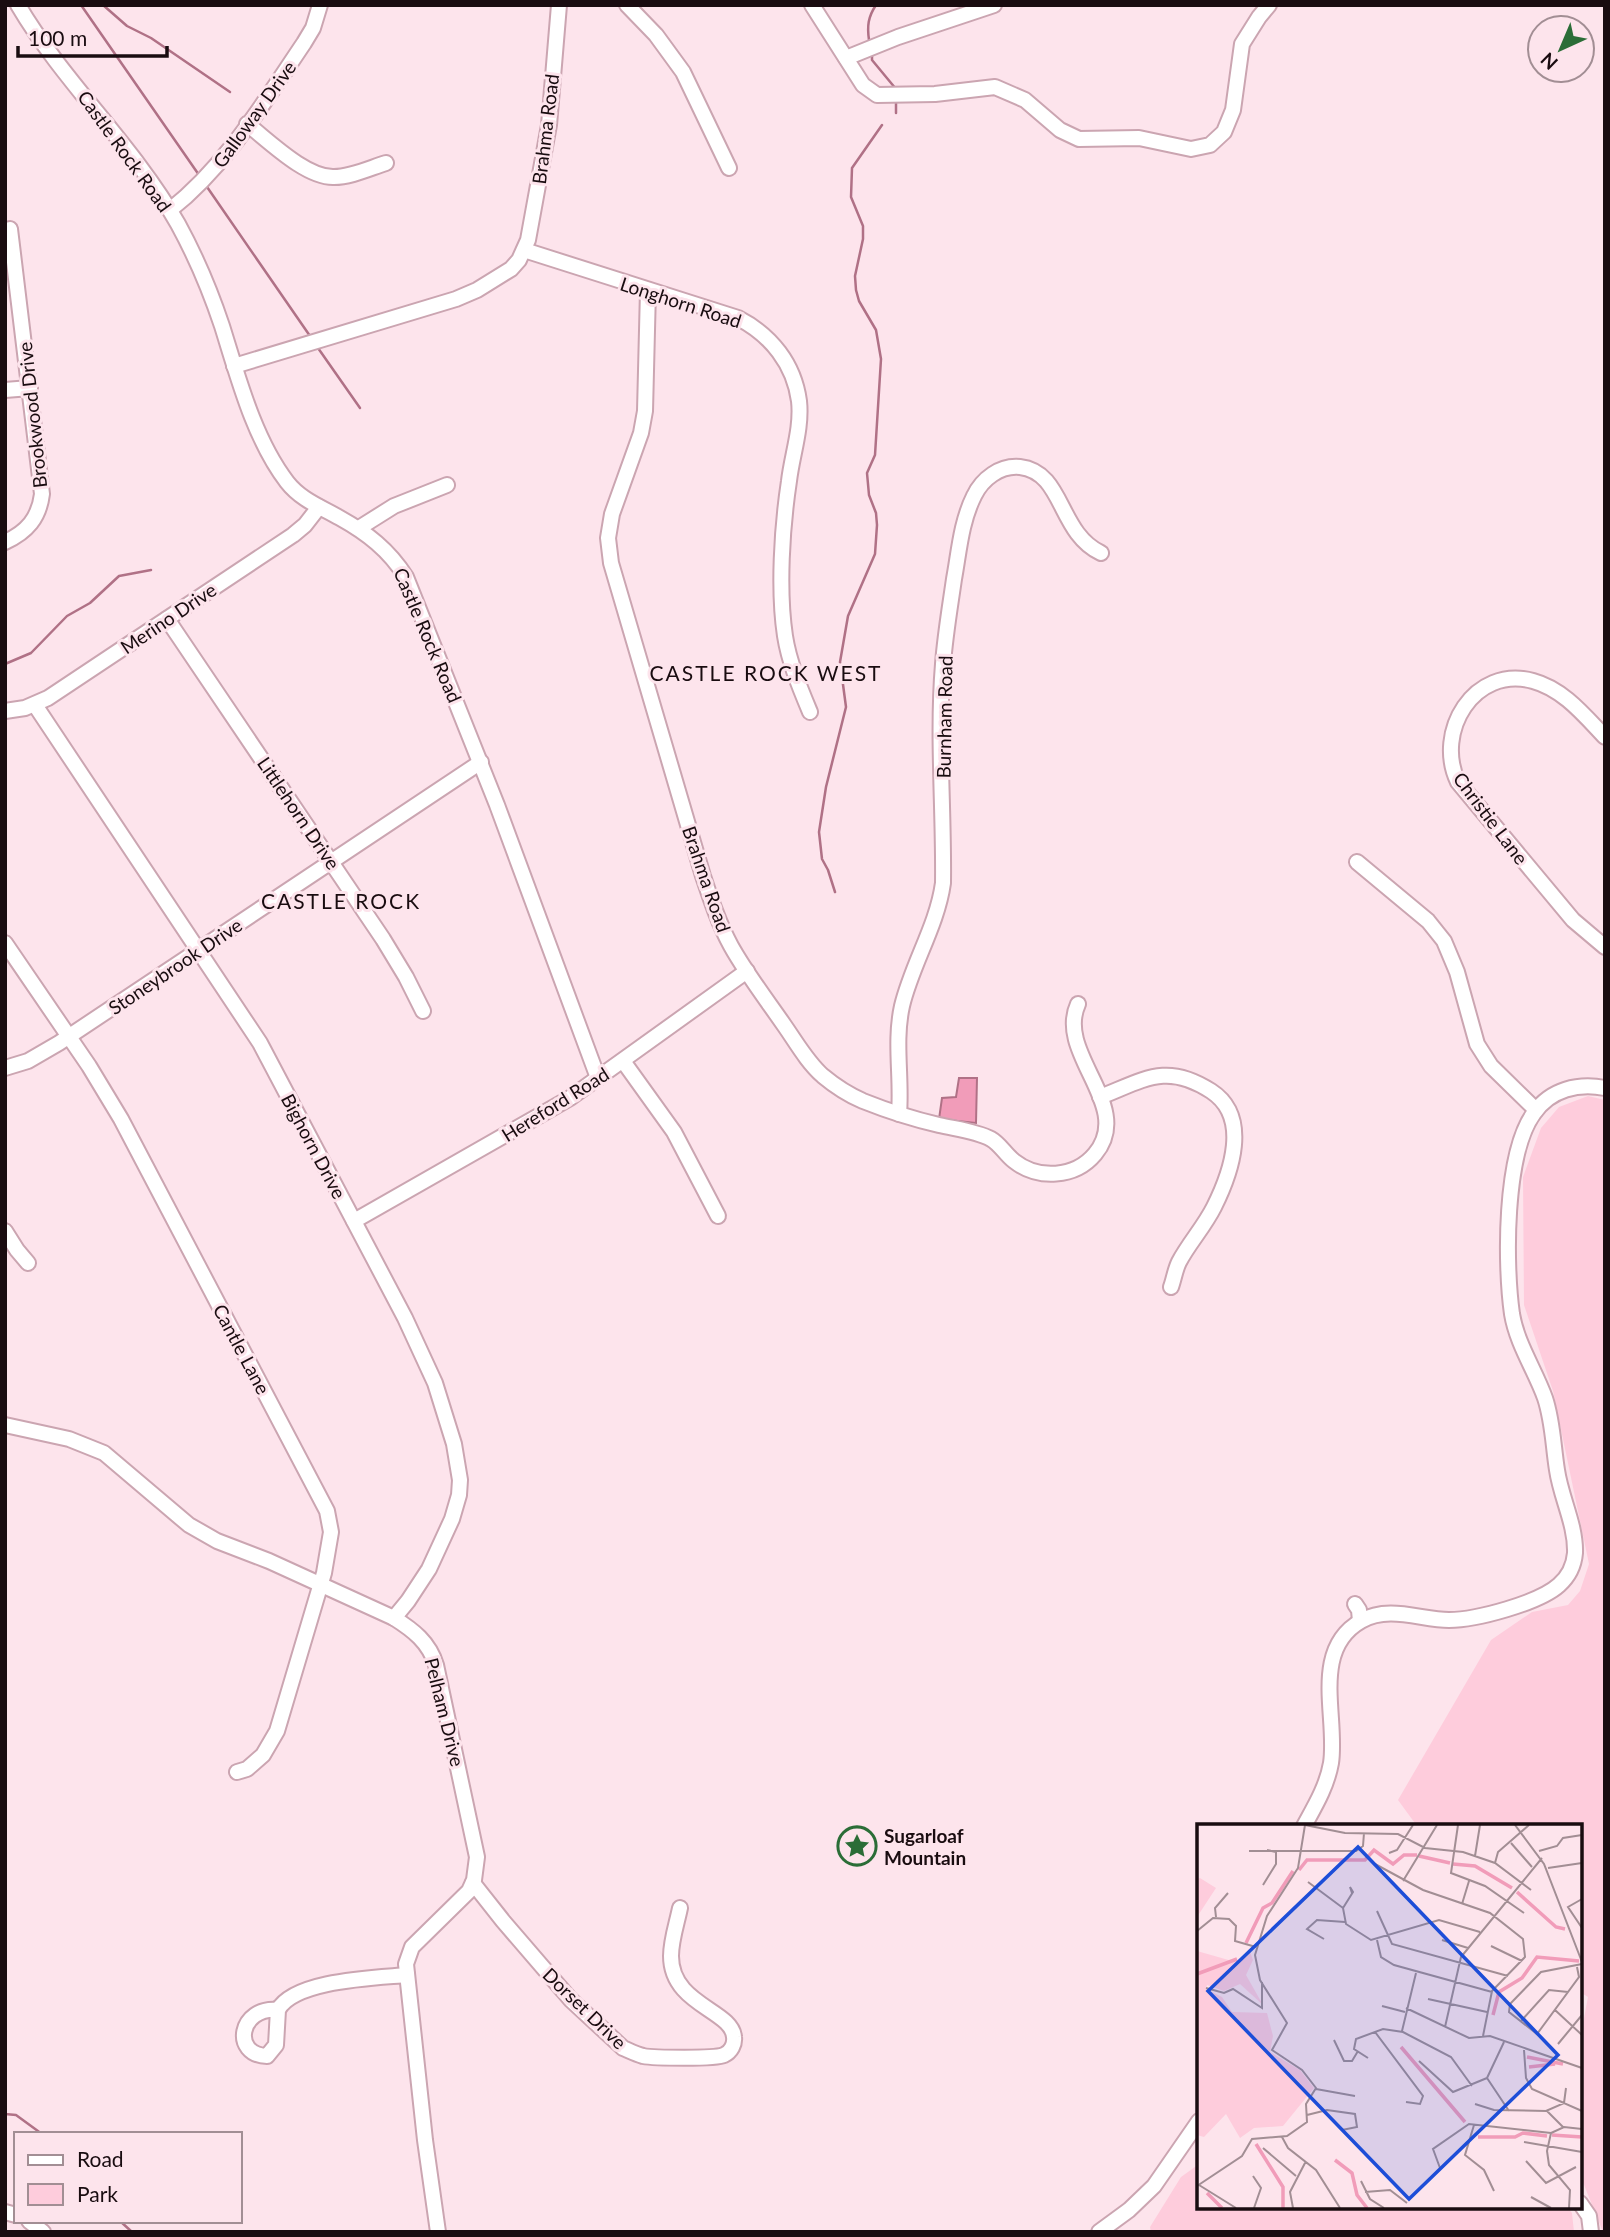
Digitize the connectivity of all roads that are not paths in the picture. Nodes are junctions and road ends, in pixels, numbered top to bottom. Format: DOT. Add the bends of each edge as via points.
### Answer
graph roads {
  1 [pos="18,5"];
  2 [pos="320,5"];
  3 [pos="559,5"];
  4 [pos="627,5"];
  5 [pos="812,5"];
  6 [pos="994,5"];
  7 [pos="1269,5"];
  8 [pos="846,58"];
  9 [pos="247,124"];
  10 [pos="386,163"];
  11 [pos="729,168"];
  12 [pos="170,210"];
  13 [pos="8,229"];
  14 [pos="524,250"];
  15 [pos="649,290"];
  16 [pos="234,366"];
  17 [pos="30,388"];
  18 [pos="5,390"];
  19 [pos="447,485"];
  20 [pos="319,507"];
  21 [pos="359,528"];
  22 [pos="5,542"];
  23 [pos="1101,553"];
  24 [pos="167,619"];
  25 [pos="35,705"];
  26 [pos="5,711"];
  27 [pos="810,712"];
  28 [pos="1605,737"];
  29 [pos="481,762"];
  30 [pos="331,862"];
  31 [pos="1357,862"];
  32 [pos="5,943"];
  33 [pos="1605,947"];
  34 [pos="199,950"];
  35 [pos="747,971"];
  36 [pos="1078,1004"];
  37 [pos="423,1011"];
  38 [pos="69,1036"];
  39 [pos="623,1061"];
  40 [pos="5,1068"];
  41 [pos="598,1079"];
  42 [pos="1605,1088"];
  43 [pos="1101,1097"];
  44 [pos="1536,1110"];
  45 [pos="899,1114"];
  46 [pos="718,1216"];
  47 [pos="354,1221"];
  48 [pos="5,1231"];
  49 [pos="28,1262"];
  50 [pos="1171,1287"];
  51 [pos="5,1424"];
  52 [pos="321,1584"];
  53 [pos="1355,1604"];
  54 [pos="394,1618"];
  55 [pos="1360,1622"];
  56 [pos="237,1772"];
  57 [pos="1305,1824"];
  58 [pos="473,1883"];
  59 [pos="680,1908"];
  60 [pos="407,1975"];
  61 [pos="278,2010"];
  62 [pos="1197,2124"];
  63 [pos="1582,2206"];
  64 [pos="1103,2231"];
  65 [pos="438,2232"];
  66 [pos="1591,2232"];
  1 -- 12 [label="street, Castle Rock Road"];
  2 -- 9 [label="street, Galloway Drive" via="304,43"];
  3 -- 14 [label="street, Brahma Road" via="549,125"];
  4 -- 11 [label="street" via="683,72"];
  5 -- 8 [label="street"];
  6 -- 8 [label="street"];
  7 -- 8 [label="street" via="1242,44 1229,123 1218,140 1201,148 1139,138 1079,139 1060,130 1025,100 995,87 877,95 867,90"];
  9 -- 10 [label="street" via="325,177"];
  9 -- 12 [label="street, Galloway Drive" via="208,177"];
  12 -- 16 [label="street, Castle Rock Road" via="204,276"];
  13 -- 17 [label="street, Brookwood Drive"];
  14 -- 15 [label="street, Longhorn Road"];
  14 -- 16 [label="street" via="511,269 456,299"];
  15 -- 27 [label="street, Longhorn Road" via="749,324 773,343 791,372 799,414 785,513 783,620 792,665"];
  15 -- 35 [label="street, Brahma Road" via="645,411 612,514 611,562 703,876 720,923"];
  16 -- 20 [label="street, Castle Rock Road" via="247,405 280,472 296,492"];
  17 -- 18 [label="street"];
  17 -- 22 [label="street, Brookwood Drive" via="41,504 27,529"];
  19 -- 21 [label="street" via="394,506"];
  20 -- 21 [label="street, Castle Rock Road"];
  20 -- 24 [label="street, Merino Drive" via="293,534"];
  21 -- 29 [label="street, Castle Rock Road" via="387,551 406,577"];
  23 -- 45 [label="street, Burnham Road" via="1077,535 1048,482 1032,470 1014,467 995,473 974,496 960,545 943,665 943,883 902,1007"];
  24 -- 25 [label="street, Merino Drive"];
  24 -- 30 [label="street, Littlehorn Drive"];
  25 -- 26 [label="street, Merino Drive"];
  25 -- 34 [label="street, Bighorn Drive"];
  28 -- 33 [label="street, Christie Lane" via="1559,693 1534,681 1510,679 1469,700 1455,721 1450,760 1458,782 1573,920"];
  29 -- 30 [label="street, Stoneybrook Drive"];
  29 -- 41 [label="street, Castle Rock Road"];
  30 -- 34 [label="street, Stoneybrook Drive"];
  30 -- 37 [label="street, Littlehorn Drive" via="407,977"];
  31 -- 44 [label="street" via="1434,927 1452,956 1483,1056"];
  32 -- 38 [label="street, Cantle Lane"];
  34 -- 38 [label="street, Stoneybrook Drive"];
  34 -- 47 [label="street, Bighorn Drive" via="260,1043"];
  35 -- 39 [label="street, Hereford Road"];
  35 -- 45 [label="street, Brahma Road" via="821,1074 854,1097"];
  36 -- 43 [label="street, Brahma Road" via="1073,1026"];
  38 -- 40 [label="street, Stoneybrook Drive" via="28,1062"];
  38 -- 52 [label="street, Cantle Lane" via="121,1119 327,1511 330,1545"];
  39 -- 41 [label="street, Hereford Road"];
  39 -- 46 [label="street" via="674,1132"];
  41 -- 47 [label="street, Hereford Road"];
  42 -- 44 [label="street" via="1571,1087"];
  43 -- 45 [label="street, Brahma Road" via="1107,1123 1102,1144 1080,1166 1057,1173 1025,1168 988,1137"];
  43 -- 50 [label="street" via="1154,1075 1178,1075 1216,1094 1232,1117 1237,1138 1231,1161 1214,1207 1178,1264"];
  44 -- 55 [label="street" via="1520,1146 1510,1195 1510,1289 1516,1331 1549,1411 1575,1546 1572,1567 1550,1592 1487,1615 1450,1620 1386,1614"];
  47 -- 54 [label="street, Bighorn Drive" via="422,1353 450,1431 460,1480 455,1510 429,1569"];
  48 -- 49 [label="street"];
  51 -- 52 [label="street, Pelham Drive" via="69,1439 104,1453 204,1535"];
  52 -- 54 [label="street, Pelham Drive"];
  52 -- 56 [label="street, Cantle Lane" via="277,1731 263,1755"];
  53 -- 55 [label="street"];
  54 -- 58 [label="street, Pelham Drive" via="420,1637 434,1658 477,1851"];
  55 -- 57 [label="street" via="1342,1639 1332,1662 1331,1764"];
  58 -- 59 [label="street, Dorset Drive" via="571,2000 623,2048 650,2056 723,2056 734,2042 733,2031 690,1997 673,1970 672,1945"];
  58 -- 60 [label="street" via="412,1947"];
  60 -- 61 [label="street" via="317,1986 286,2000"];
  60 -- 65 [label="street"];
  62 -- 64 [label="street" via="1154,2186"];
  63 -- 66 [label="street"];
}
